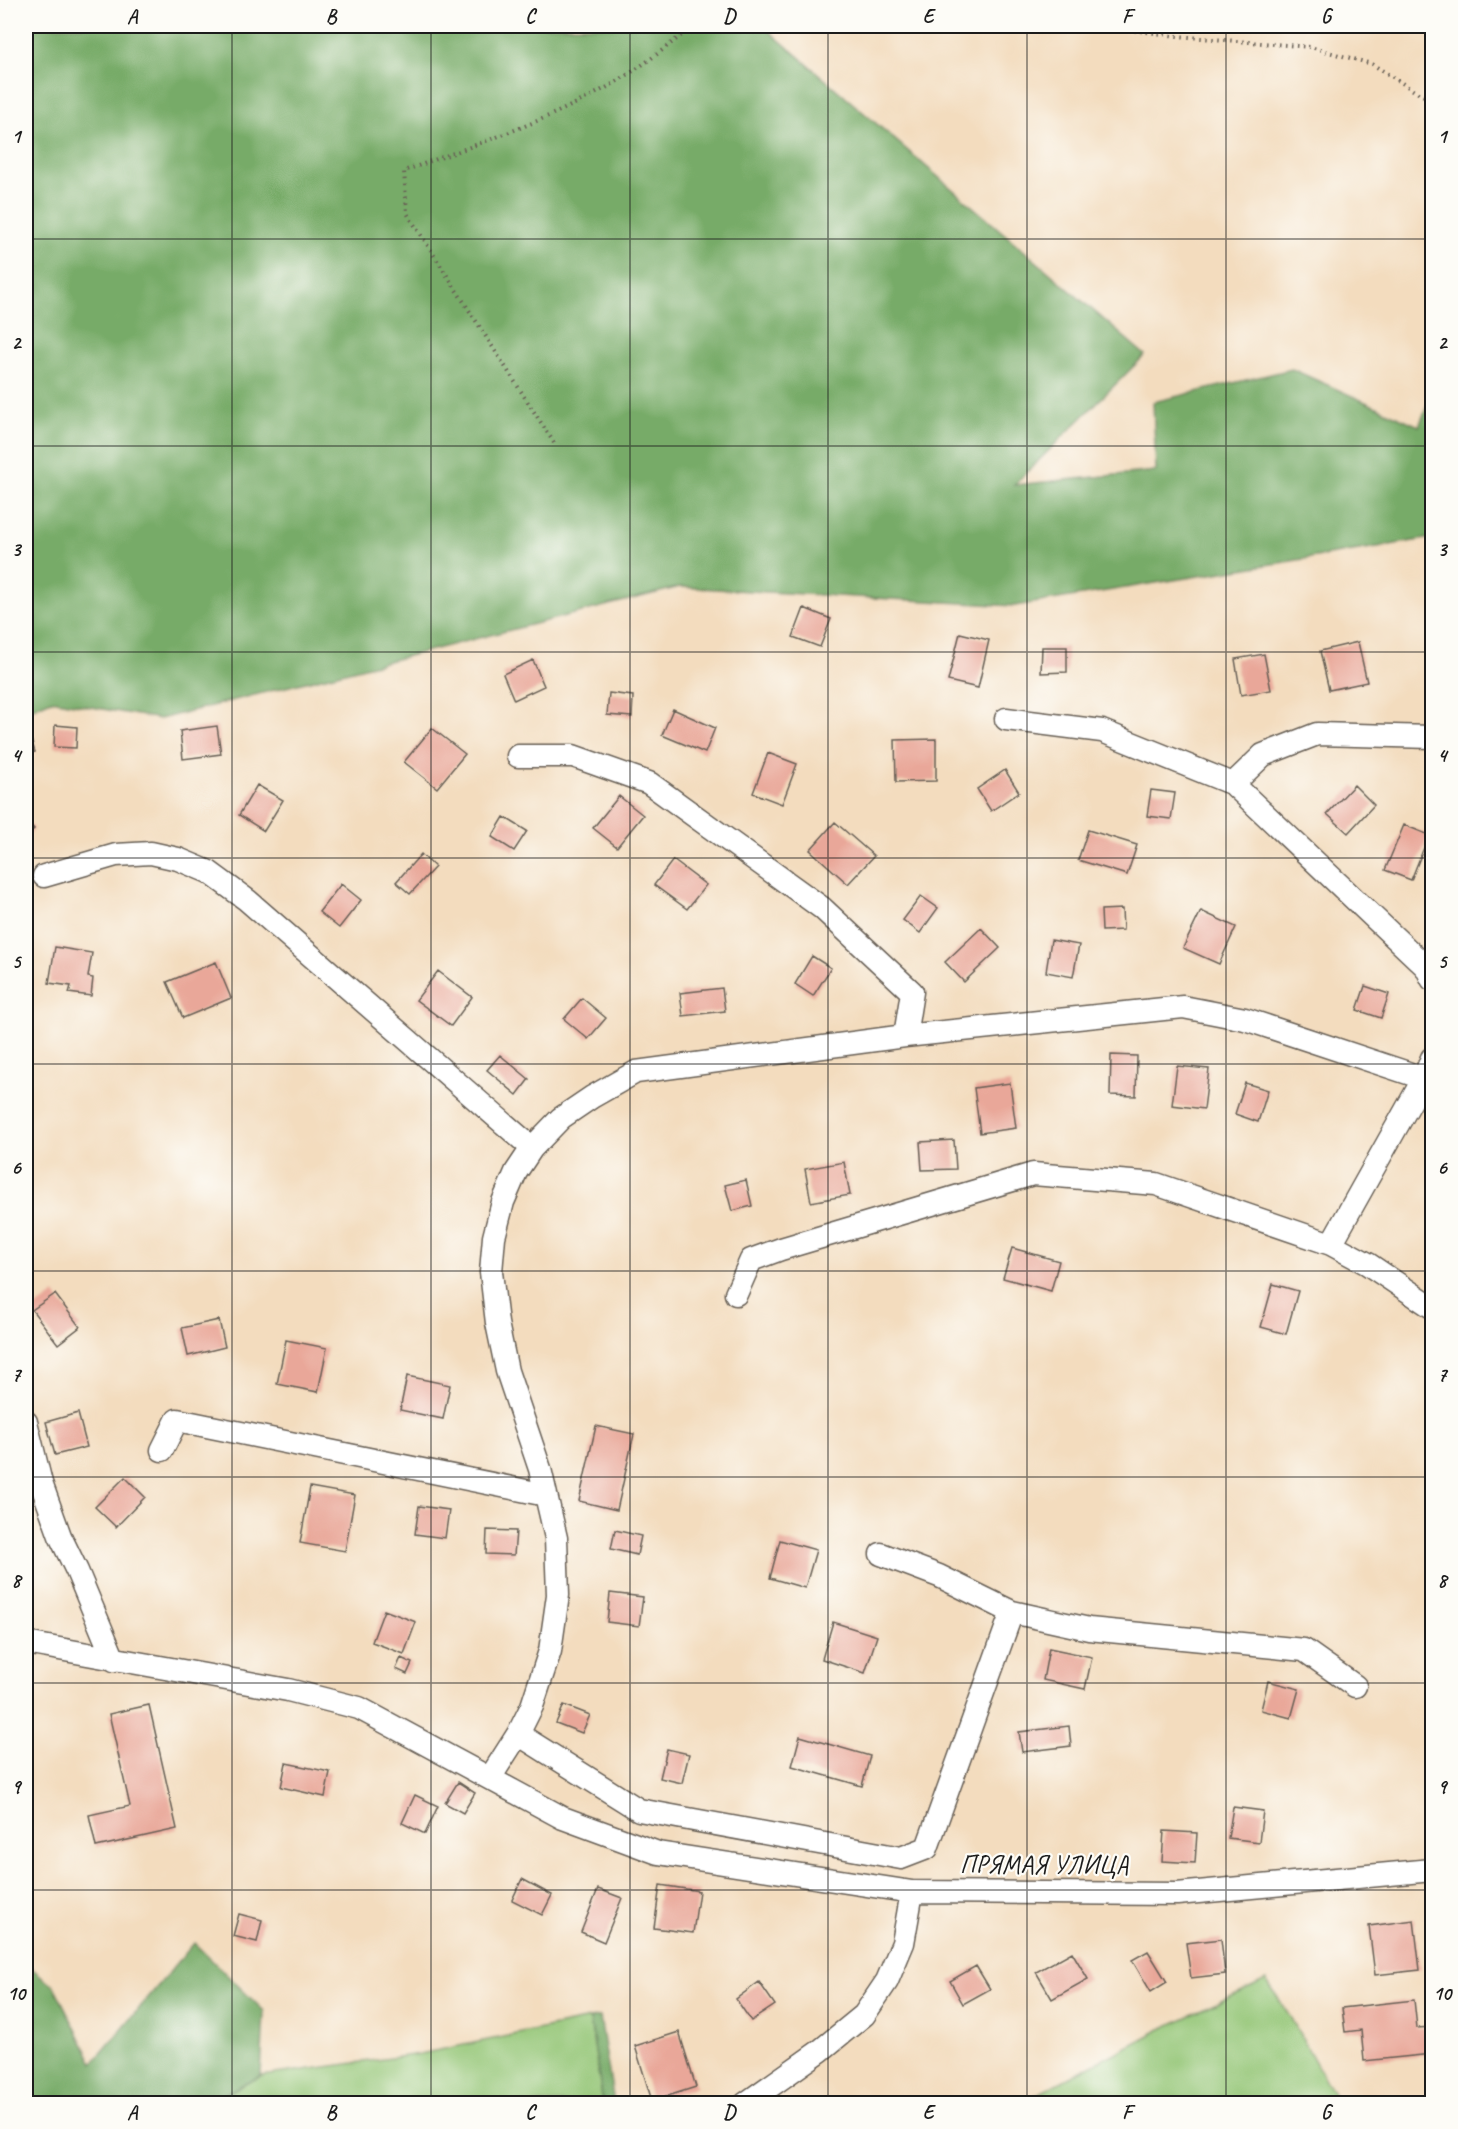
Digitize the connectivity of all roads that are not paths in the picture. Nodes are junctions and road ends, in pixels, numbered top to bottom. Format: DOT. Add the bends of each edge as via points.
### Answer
graph roads {
  1 [pos="1006,719"];
  2 [pos="1432,737"];
  3 [pos="518,756"];
  4 [pos="1233,784"];
  5 [pos="44,876"];
  6 [pos="1432,979"];
  7 [pos="905,1036"];
  8 [pos="1430,1072"];
  9 [pos="532,1149"];
  10 [pos="1331,1244"];
  11 [pos="736,1294"];
  12 [pos="1432,1307"];
  13 [pos="26,1422"];
  14 [pos="162,1450"];
  15 [pos="546,1495"];
  16 [pos="881,1554"];
  17 [pos="1012,1612"];
  18 [pos="26,1643"];
  19 [pos="114,1660"];
  20 [pos="1355,1686"];
  21 [pos="518,1734"];
  22 [pos="490,1778"];
  23 [pos="1432,1870"];
  24 [pos="912,1892"];
  25 [pos="745,2103"];
  1 -- 4 [label="street" via="1102,731"];
  2 -- 4 [label="street" via="1317,734 1263,755"];
  3 -- 7 [label="street" via="573,756 649,783 822,908 912,992"];
  4 -- 6 [label="street" via="1426,967"];
  5 -- 9 [label="street" via="116,855 150,853 209,872 247,900"];
  7 -- 8 [label="street" via="1183,1007 1245,1019"];
  7 -- 9 [label="street" via="636,1072 561,1118"];
  8 -- 10 [label="street"];
  9 -- 15 [label="street" via="503,1202 491,1272 496,1323 507,1371"];
  10 -- 11 [label="street" via="1156,1184 1033,1174 751,1260"];
  10 -- 12 [label="street"];
  13 -- 19 [label="street" via="41,1484 60,1536"];
  14 -- 15 [label="street" via="177,1420"];
  15 -- 21 [label="street" via="556,1538 558,1595 550,1651"];
  16 -- 17 [label="street" via="939,1576"];
  17 -- 20 [label="street" via="1089,1629 1304,1650"];
  17 -- 21 [label="street" via="927,1848 901,1858 639,1810"];
  18 -- 19 [label="street, ПРЯМАЯ УЛИЦА"];
  19 -- 22 [label="street, ПРЯМАЯ УЛИЦА" via="288,1690 359,1708"];
  21 -- 22 [label="street"];
  22 -- 24 [label="street, ПРЯМАЯ УЛИЦА" via="563,1818 658,1853"];
  23 -- 24 [label="street, ПРЯМАЯ УЛИЦА" via="1177,1894"];
  24 -- 25 [label="street" via="903,1943 887,1981 864,2015 820,2052"];
}
